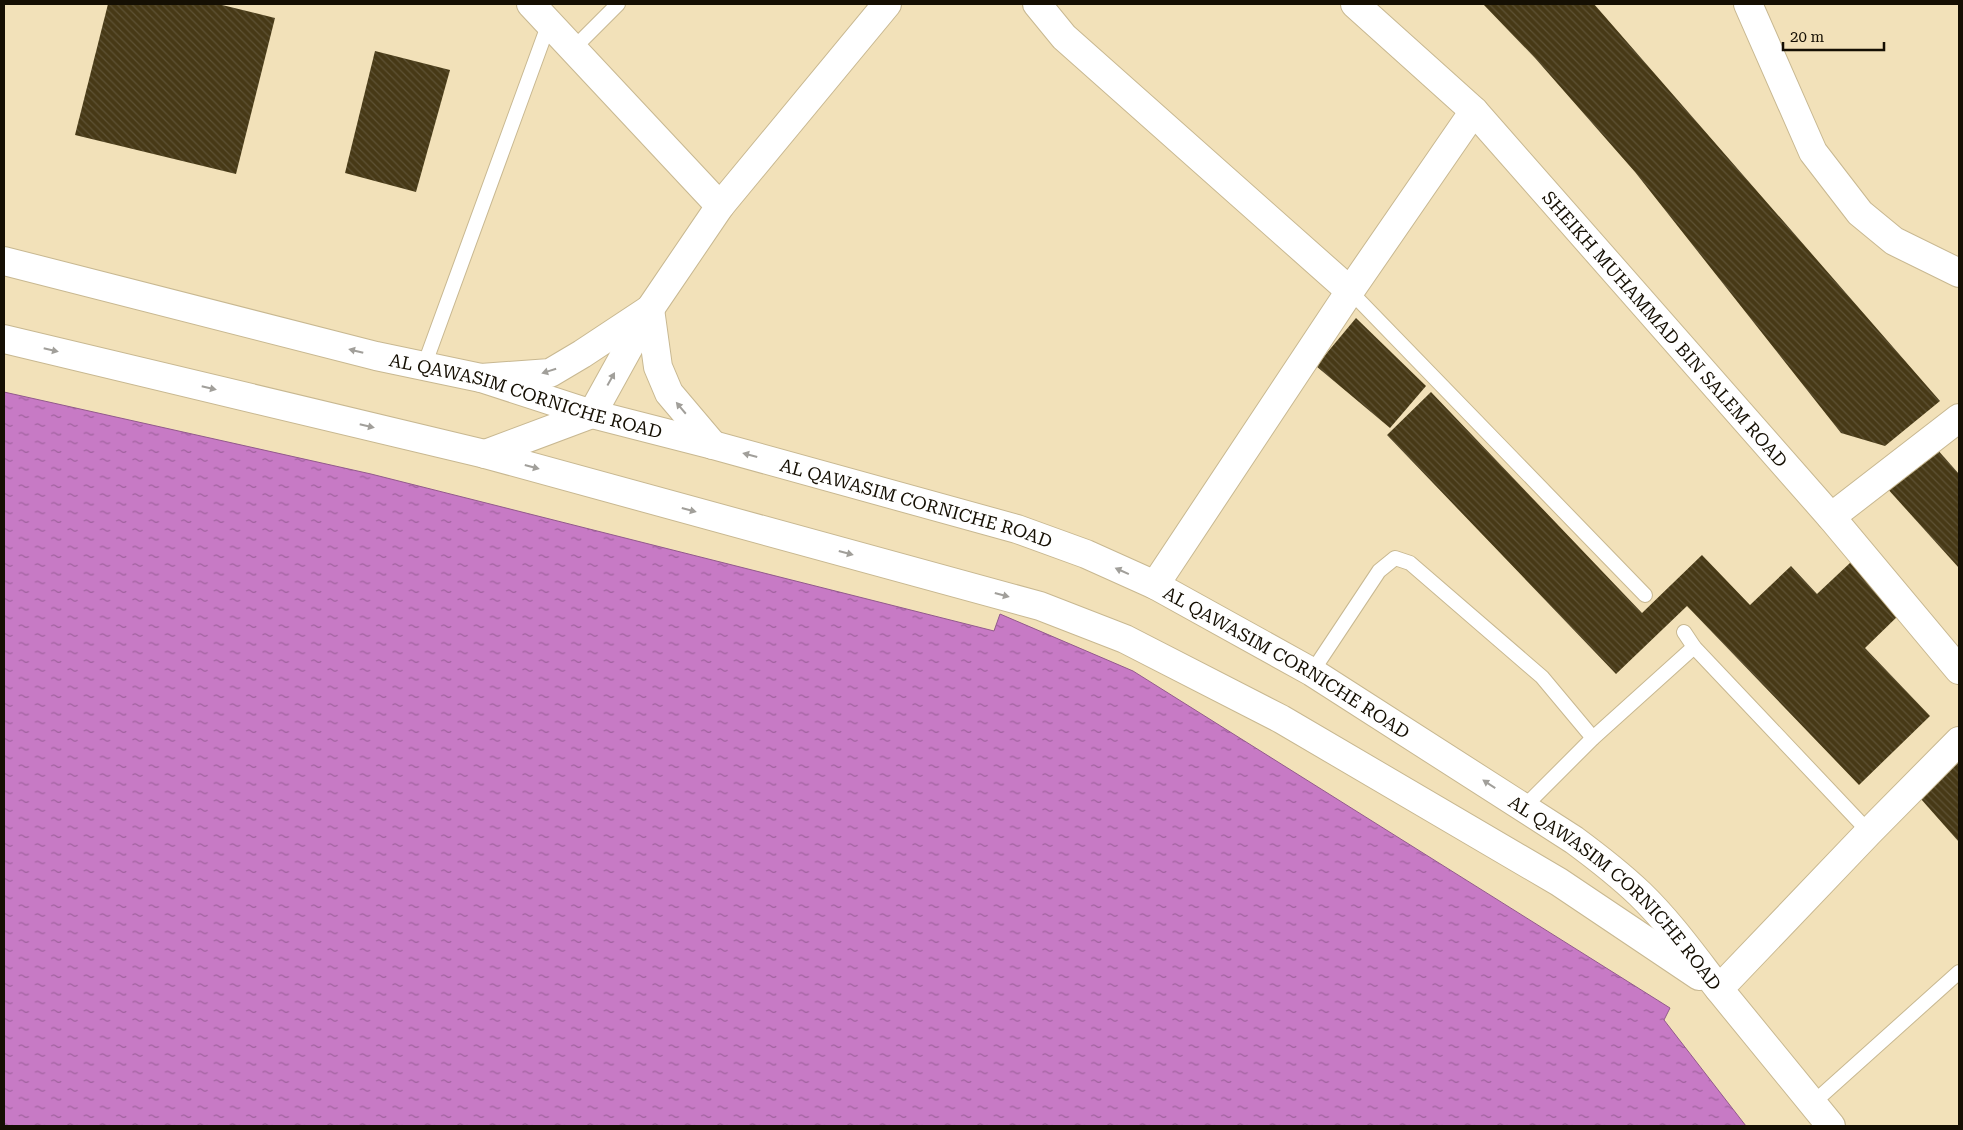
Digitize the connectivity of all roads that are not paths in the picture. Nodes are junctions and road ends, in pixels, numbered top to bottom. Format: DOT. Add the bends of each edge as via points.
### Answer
graph roads {
  1 [pos="531,4"];
  2 [pos="618,4"];
  3 [pos="887,4"];
  4 [pos="1037,4"];
  5 [pos="1355,4"];
  6 [pos="1748,4"];
  7 [pos="549,23"];
  8 [pos="573,49"];
  9 [pos="1474,111"];
  10 [pos="720,206"];
  11 [pos="4,261"];
  12 [pos="1959,272"];
  13 [pos="1350,292"];
  14 [pos="650,309"];
  15 [pos="4,339"];
  16 [pos="424,366"];
  17 [pos="481,378"];
  18 [pos="592,414"];
  19 [pos="1959,418"];
  20 [pos="713,445"];
  21 [pos="485,454"];
  22 [pos="1831,517"];
  23 [pos="1155,585"];
  24 [pos="1645,595"];
  25 [pos="1684,632"];
  26 [pos="1694,647"];
  27 [pos="1959,670"];
  28 [pos="1312,672"];
  29 [pos="1593,738"];
  30 [pos="1959,741"];
  31 [pos="1524,807"];
  32 [pos="1869,832"];
  33 [pos="1959,972"];
  34 [pos="1719,989"];
  35 [pos="1813,1103"];
  36 [pos="1831,1126"];
  1 -- 7 [label="street"];
  2 -- 8 [label="lane"];
  3 -- 10 [label="street"];
  4 -- 13 [label="street" via="1064,37"];
  5 -- 9 [label="street, SHEIKH MUHAMMAD BIN SALEM ROAD"];
  6 -- 12 [label="street" via="1813,152 1860,214 1894,241"];
  7 -- 8 [label="street"];
  7 -- 16 [label="lane"];
  8 -- 10 [label="street"];
  9 -- 13 [label="street"];
  9 -- 22 [label="street, SHEIKH MUHAMMAD BIN SALEM ROAD"];
  10 -- 14 [label="street"];
  16 -- 11 [label="street, AL QAWASIM CORNICHE ROAD, one-way"];
  13 -- 23 [label="street"];
  13 -- 24 [label="lane"];
  14 -- 17 [label="street, one-way" via="550,373"];
  18 -- 14 [label="street, one-way"];
  20 -- 14 [label="street, one-way" via="669,393 658,367"];
  15 -- 21 [label="street, AL QAWASIM CORNICHE ROAD, one-way"];
  16 -- 17 [label="street, AL QAWASIM CORNICHE ROAD"];
  17 -- 18 [label="street, AL QAWASIM CORNICHE ROAD"];
  18 -- 20 [label="street, AL QAWASIM CORNICHE ROAD"];
  18 -- 21 [label="street"];
  19 -- 22 [label="street"];
  23 -- 20 [label="street, AL QAWASIM CORNICHE ROAD, one-way" via="1086,554 1017,530"];
  21 -- 34 [label="street, AL QAWASIM CORNICHE ROAD, one-way" via="1040,606 1125,639 1281,719 1447,816 1559,882"];
  22 -- 27 [label="street, SHEIKH MUHAMMAD BIN SALEM ROAD"];
  23 -- 28 [label="street, AL QAWASIM CORNICHE ROAD"];
  25 -- 26 [label="lane"];
  26 -- 29 [label="lane"];
  26 -- 32 [label="lane"];
  28 -- 29 [label="lane" via="1378,571 1395,558 1410,563 1542,677"];
  31 -- 28 [label="street, AL QAWASIM CORNICHE ROAD, one-way"];
  29 -- 31 [label="lane"];
  30 -- 32 [label="street"];
  31 -- 34 [label="street, AL QAWASIM CORNICHE ROAD" via="1614,870 1641,895"];
  32 -- 34 [label="street"];
  33 -- 35 [label="lane"];
  34 -- 35 [label="street"];
  35 -- 36 [label="street"];
}
